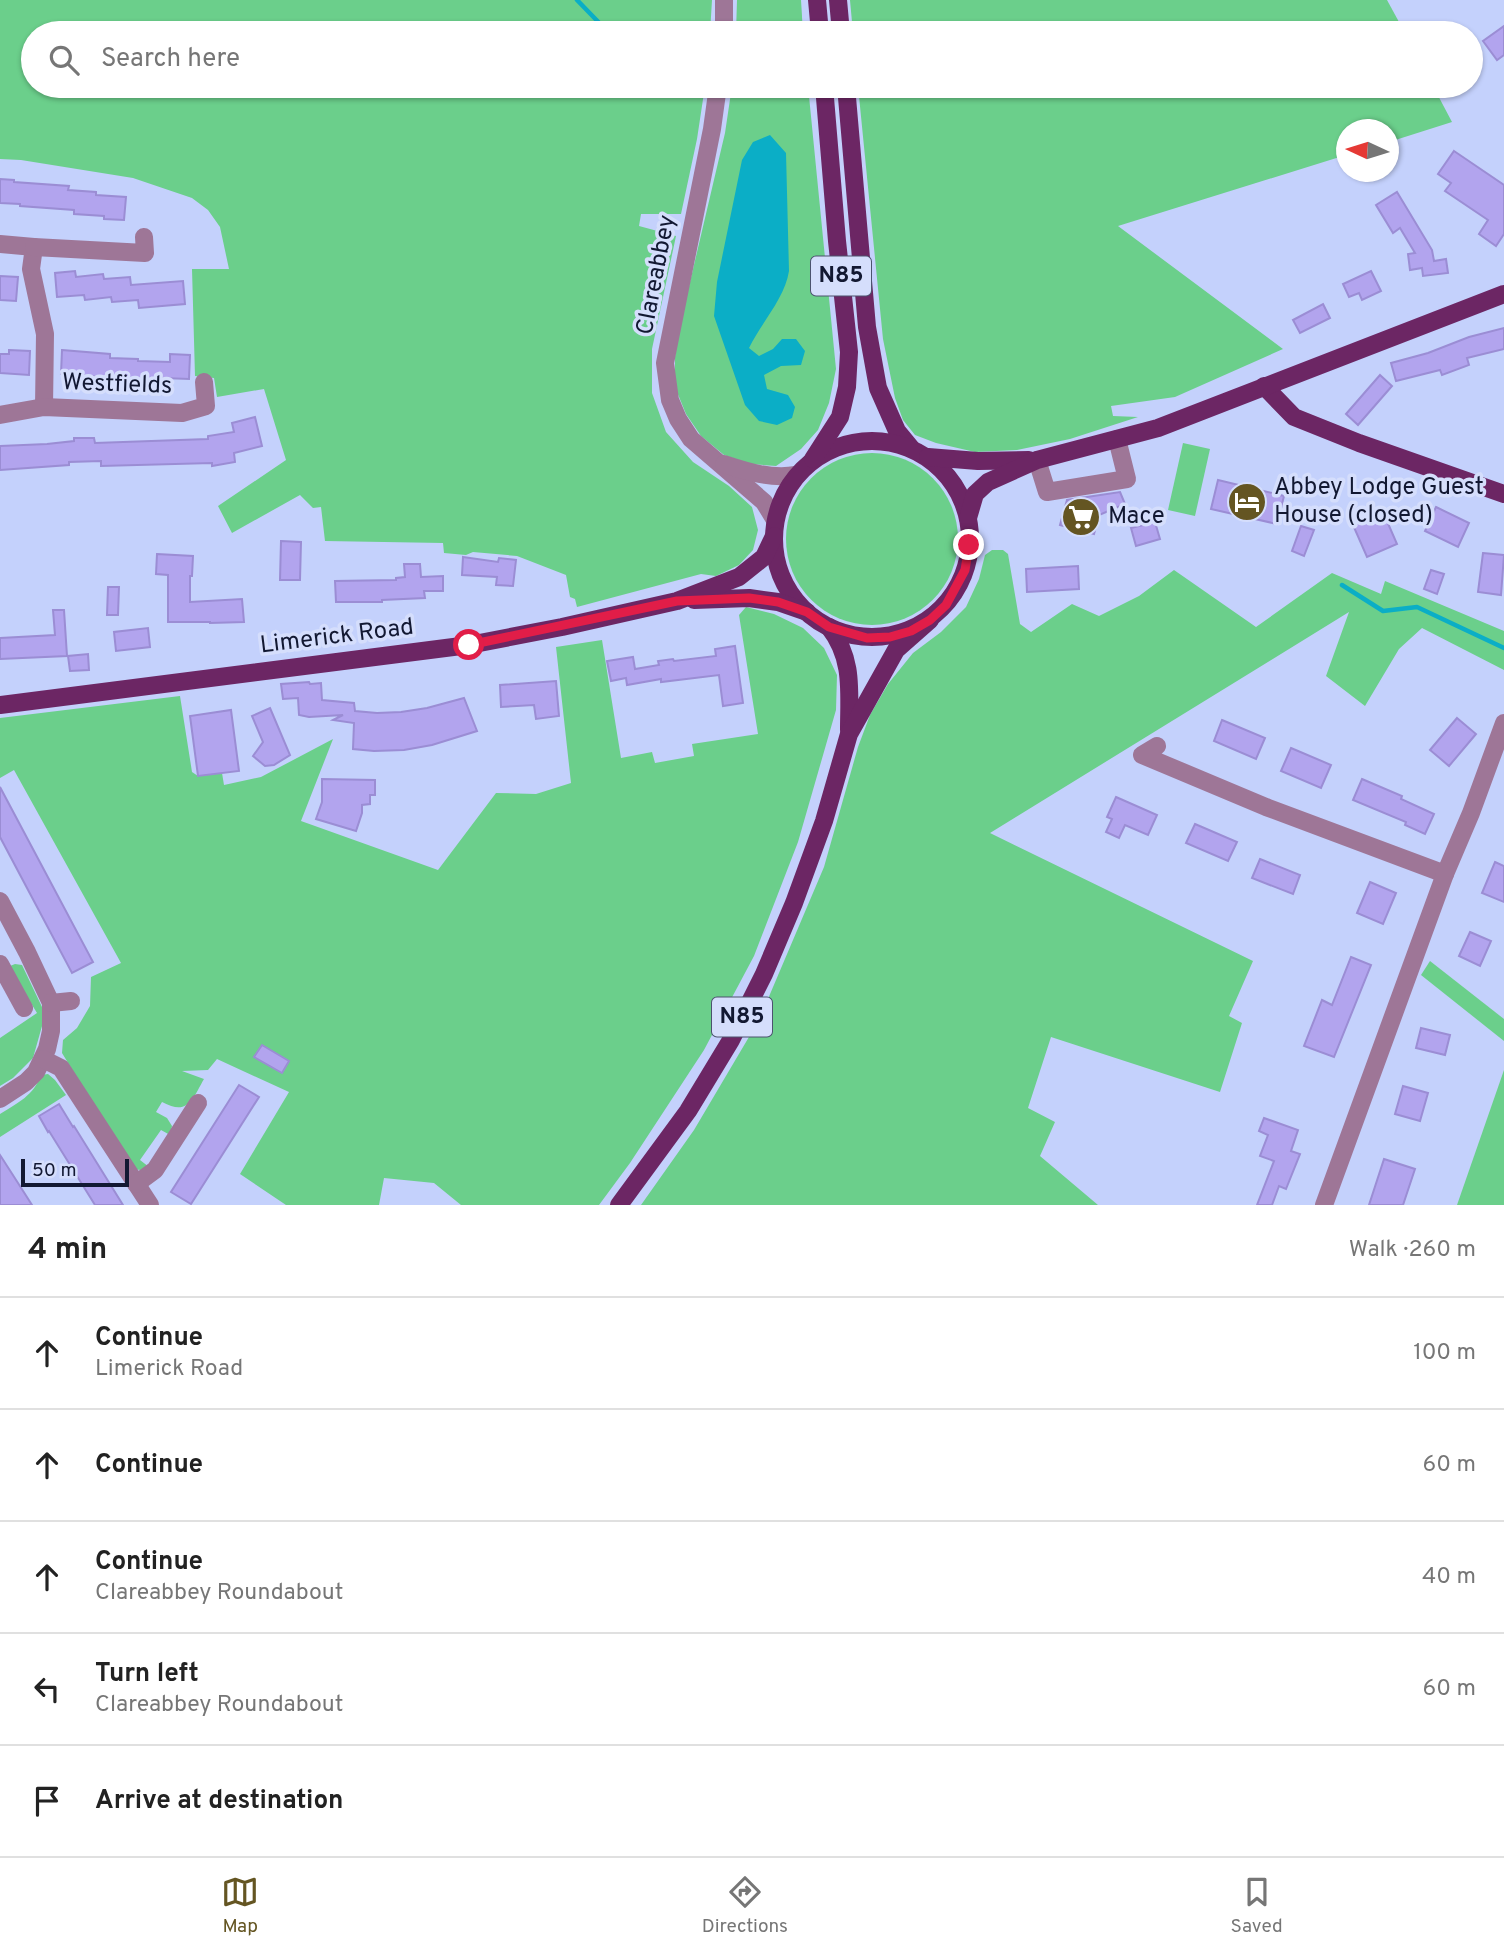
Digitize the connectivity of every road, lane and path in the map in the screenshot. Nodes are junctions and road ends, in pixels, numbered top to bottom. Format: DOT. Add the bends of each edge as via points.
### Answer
graph roads {
  1 [pos="724,0"];
  2 [pos="817,0"];
  3 [pos="838,0"];
  4 [pos="724,21"];
  5 [pos="819,21"];
  6 [pos="840,21"];
  7 [pos="716,98"];
  8 [pos="825,98"];
  9 [pos="847,98"];
  10 [pos="144,237"];
  11 [pos="0,244"];
  12 [pos="34,247"];
  13 [pos="1504,294"];
  14 [pos="204,382"];
  15 [pos="1264,386"];
  16 [pos="44,407"];
  17 [pos="0,415"];
  18 [pos="1117,439"];
  19 [pos="911,448"];
  20 [pos="928,457"];
  21 [pos="813,459"];
  22 [pos="1037,460"];
  23 [pos="714,461"];
  24 [pos="796,475"];
  25 [pos="1504,494"];
  26 [pos="968,518"];
  27 [pos="774,528"];
  28 [pos="677,601"];
  29 [pos="807,612"];
  30 [pos="930,620"];
  31 [pos="829,627"];
  32 [pos="0,705"];
  33 [pos="1504,723"];
  34 [pos="849,734"];
  35 [pos="1157,746"];
  36 [pos="1445,874"];
  37 [pos="0,901"];
  38 [pos="27,952"];
  39 [pos="0,965"];
  40 [pos="71,1001"];
  41 [pos="51,1003"];
  42 [pos="24,1008"];
  43 [pos="43,1059"];
  44 [pos="0,1099"];
  45 [pos="198,1103"];
  46 [pos="136,1184"];
  47 [pos="150,1205"];
  48 [pos="619,1205"];
  49 [pos="1324,1205"];
  1 -- 4 [label="street"];
  2 -- 5 [label="main road"];
  3 -- 6 [label="main road"];
  7 -- 23 [label="street, Clareabbey" via="665,363 678,419"];
  8 -- 21 [label="main road, N85" via="849,352 840,416"];
  9 -- 19 [label="main road, N85" via="867,327 878,388 897,431"];
  10 -- 12 [label="street" via="145,253"];
  11 -- 12 [label="street"];
  12 -- 16 [label="street, Westfields" via="31,269 45,334"];
  13 -- 15 [label="main road"];
  14 -- 16 [label="street, Westfields" via="206,406 181,413"];
  15 -- 18 [label="main road" via="1158,428"];
  15 -- 25 [label="main road" via="1294,417"];
  16 -- 17 [label="street, Westfields"];
  18 -- 22 [label="main road"];
  18 -- 22 [label="street" via="1126,479 1047,492"];
  19 -- 20 [label="main road, N85"];
  19 -- 21 [label="main road, N85" via="859,440"];
  20 -- 22 [label="main road"];
  20 -- 26 [label="main road, N85" via="950,481"];
  21 -- 24 [label="main road, N85"];
  22 -- 26 [label="main road" via="988,482 975,494"];
  23 -- 24 [label="street, Clareabbey" via="782,478"];
  23 -- 27 [label="street, Clareabbey" via="764,502"];
  24 -- 27 [label="main road, N85"];
  26 -- 30 [label="main road, N85" via="965,570 946,605"];
  27 -- 28 [label="main road" via="764,557 739,577"];
  27 -- 29 [label="main road, N85" via="779,567"];
  28 -- 29 [label="main road" via="749,598"];
  28 -- 32 [label="main road, Limerick Road" via="469,645"];
  29 -- 31 [label="main road, N85"];
  30 -- 31 [label="main road, N85" via="890,637 867,638"];
  30 -- 34 [label="main road, N85" via="896,650"];
  31 -- 34 [label="main road, N85" via="847,660"];
  33 -- 36 [label="street"];
  34 -- 48 [label="main road, N85" via="824,821 764,974 688,1111"];
  35 -- 36 [label="street" via="1142,755"];
  36 -- 49 [label="street"];
  37 -- 38 [label="street"];
  38 -- 39 [label="street"];
  38 -- 41 [label="street"];
  39 -- 42 [label="street"];
  40 -- 41 [label="street"];
  41 -- 43 [label="street" via="51,1031"];
  43 -- 44 [label="street" via="26,1082"];
  43 -- 46 [label="street" via="61,1068"];
  45 -- 46 [label="street" via="182,1118 155,1170"];
  46 -- 47 [label="street"];
}
